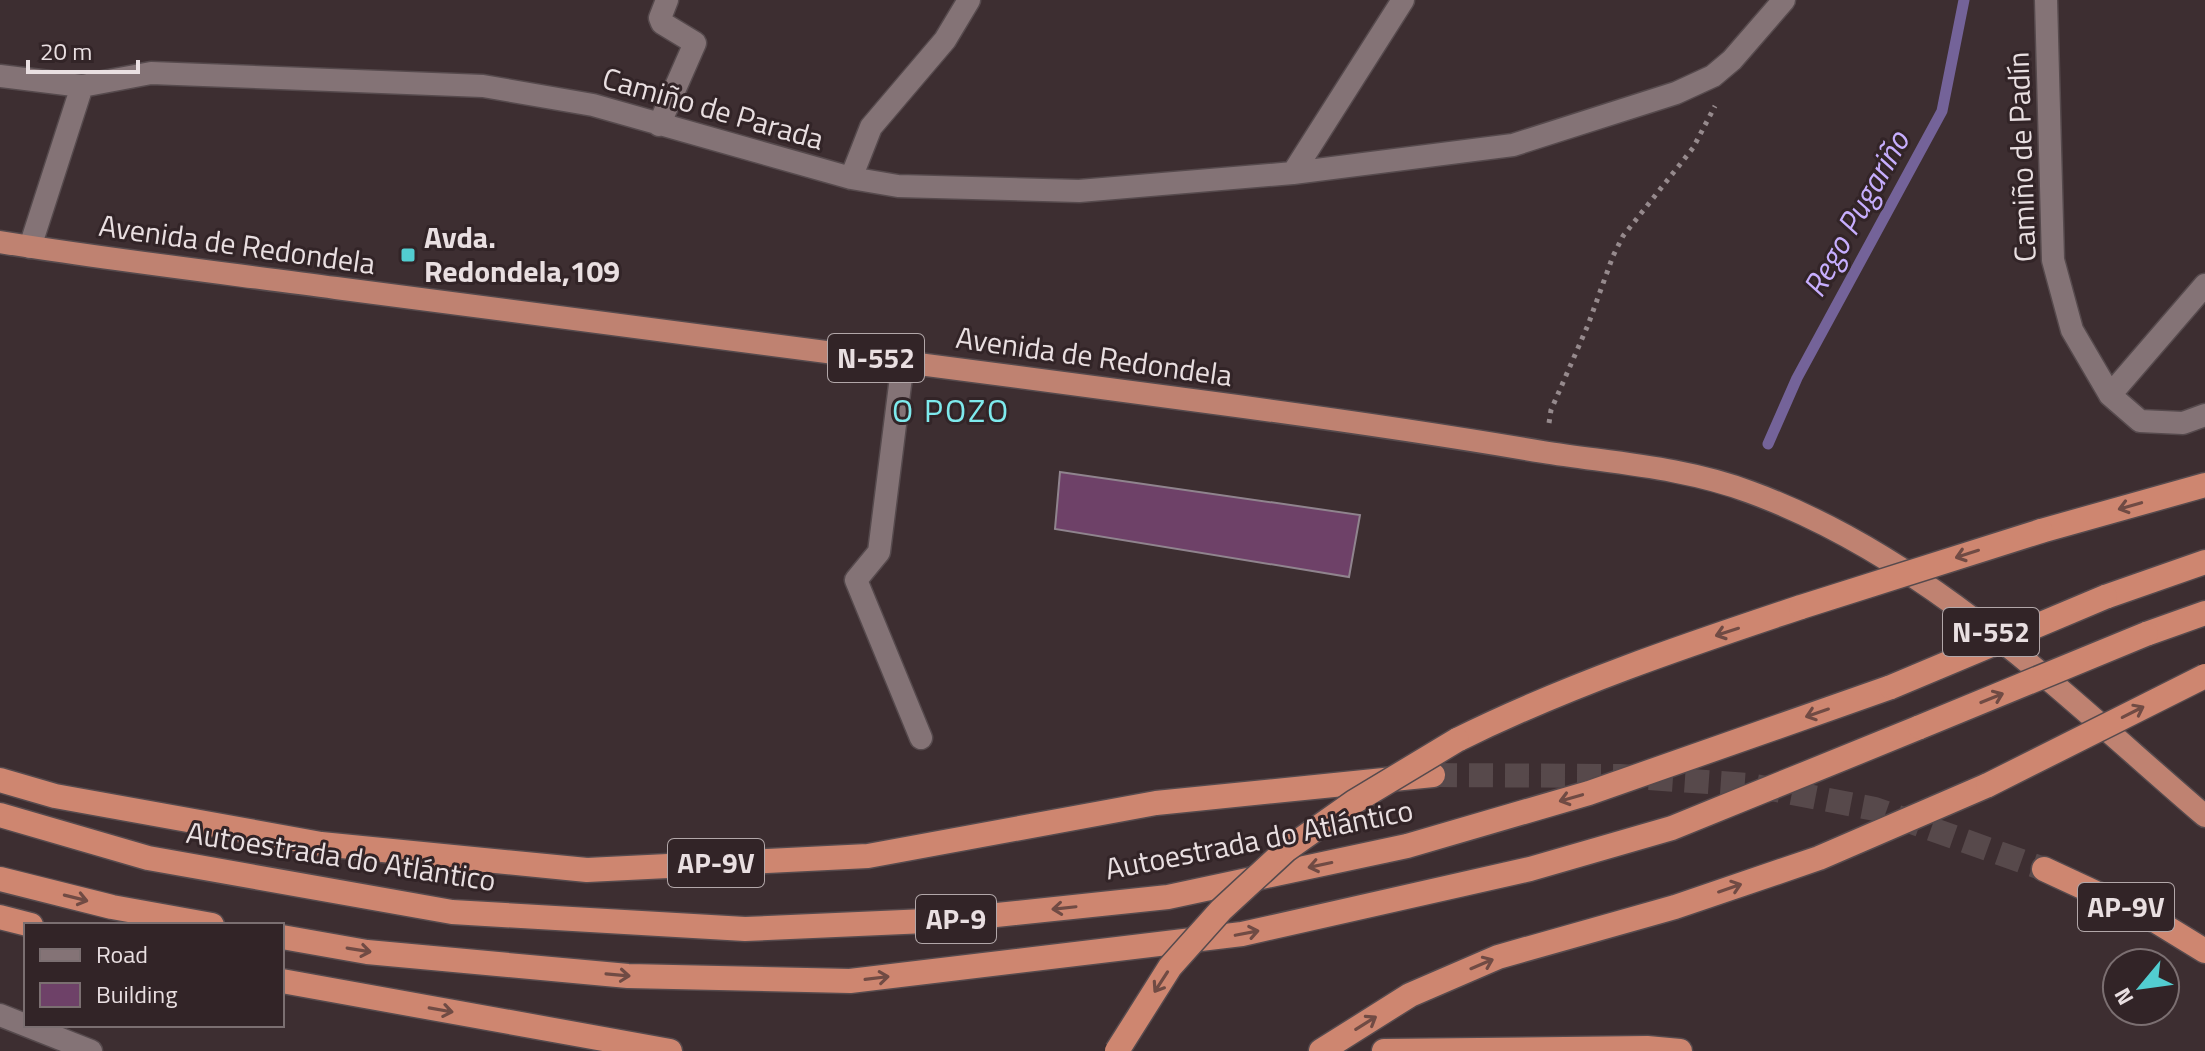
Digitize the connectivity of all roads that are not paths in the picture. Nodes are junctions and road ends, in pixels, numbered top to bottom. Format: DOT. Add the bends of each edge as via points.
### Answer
graph roads {
  1 [pos="667,0"];
  2 [pos="969,0"];
  3 [pos="1403,0"];
  4 [pos="1784,0"];
  5 [pos="2046,0"];
  6 [pos="0,76"];
  7 [pos="82,86"];
  8 [pos="659,125"];
  9 [pos="1293,173"];
  10 [pos="851,178"];
  11 [pos="0,242"];
  12 [pos="30,247"];
  13 [pos="2205,285"];
  14 [pos="903,361"];
  15 [pos="2110,395"];
  16 [pos="2205,415"];
  17 [pos="2205,485"];
  18 [pos="2205,562"];
  19 [pos="2205,613"];
  20 [pos="2205,676"];
  21 [pos="921,738"];
  22 [pos="1433,775"];
  23 [pos="0,780"];
  24 [pos="0,815"];
  25 [pos="2205,816"];
  26 [pos="2044,869"];
  27 [pos="0,879"];
  28 [pos="0,917"];
  29 [pos="24,923"];
  30 [pos="201,923"];
  31 [pos="284,937"];
  32 [pos="2205,951"];
  33 [pos="284,981"];
  34 [pos="0,1015"];
  35 [pos="24,1024"];
  36 [pos="30,1027"];
  37 [pos="91,1051"];
  38 [pos="670,1051"];
  39 [pos="1117,1051"];
  40 [pos="1321,1051"];
  41 [pos="1384,1051"];
  42 [pos="1680,1051"];
  1 -- 8 [label="street" via="662,23 695,43"];
  2 -- 10 [label="street" via="945,40 871,127"];
  3 -- 9 [label="street"];
  4 -- 9 [label="street, Camiño de Parada" via="1732,60 1713,76 1676,93 1513,145"];
  5 -- 15 [label="street, Camiño de Padín" via="2053,260 2072,330"];
  6 -- 7 [label="street, Camiño de Parada"];
  7 -- 8 [label="street, Camiño de Parada" via="151,73 483,86 593,105"];
  7 -- 12 [label="street"];
  8 -- 10 [label="street, Camiño de Parada"];
  9 -- 10 [label="street, Camiño de Parada" via="1079,191 898,186"];
  11 -- 12 [label="highway, Avenida de Redondela / N-552"];
  12 -- 14 [label="highway, Avenida de Redondela / N-552"];
  13 -- 15 [label="street"];
  14 -- 21 [label="street" via="879,552 856,580"];
  14 -- 25 [label="highway, Avenida de Redondela / N-552" via="1677,471 1748,491 1823,524 1963,611"];
  15 -- 16 [label="street, Camiño de Padín" via="2140,421 2183,423"];
  17 -- 39 [label="highway, one-way, bridge" via="2041,531 1653,656 1525,706 1457,740 1354,802 1275,860 1170,967"];
  18 -- 24 [label="highway, Autoestrada do Atlántico / AP-9, one-way, bridge" via="2105,597 1891,687 1589,793 1407,846 1168,897 949,920 745,929 452,912 148,858"];
  31 -- 19 [label="highway, AP-9, one-way, bridge" via="367,952 628,976 850,981 1242,934 1530,869 1672,828"];
  40 -- 20 [label="highway, one-way, bridge" via="1410,995 1498,957 1675,907 1819,858 1988,785"];
  22 -- 23 [label="highway, AP-9V" via="1156,803 868,856 587,870 321,844 55,796"];
  26 -- 32 [label="highway, AP-9V" via="2156,921"];
  27 -- 30 [label="highway, one-way"];
  28 -- 29 [label="highway"];
  33 -- 38 [label="highway, one-way"];
  34 -- 35 [label="street"];
  36 -- 37 [label="street"];
  41 -- 42 [label="highway"];
}
